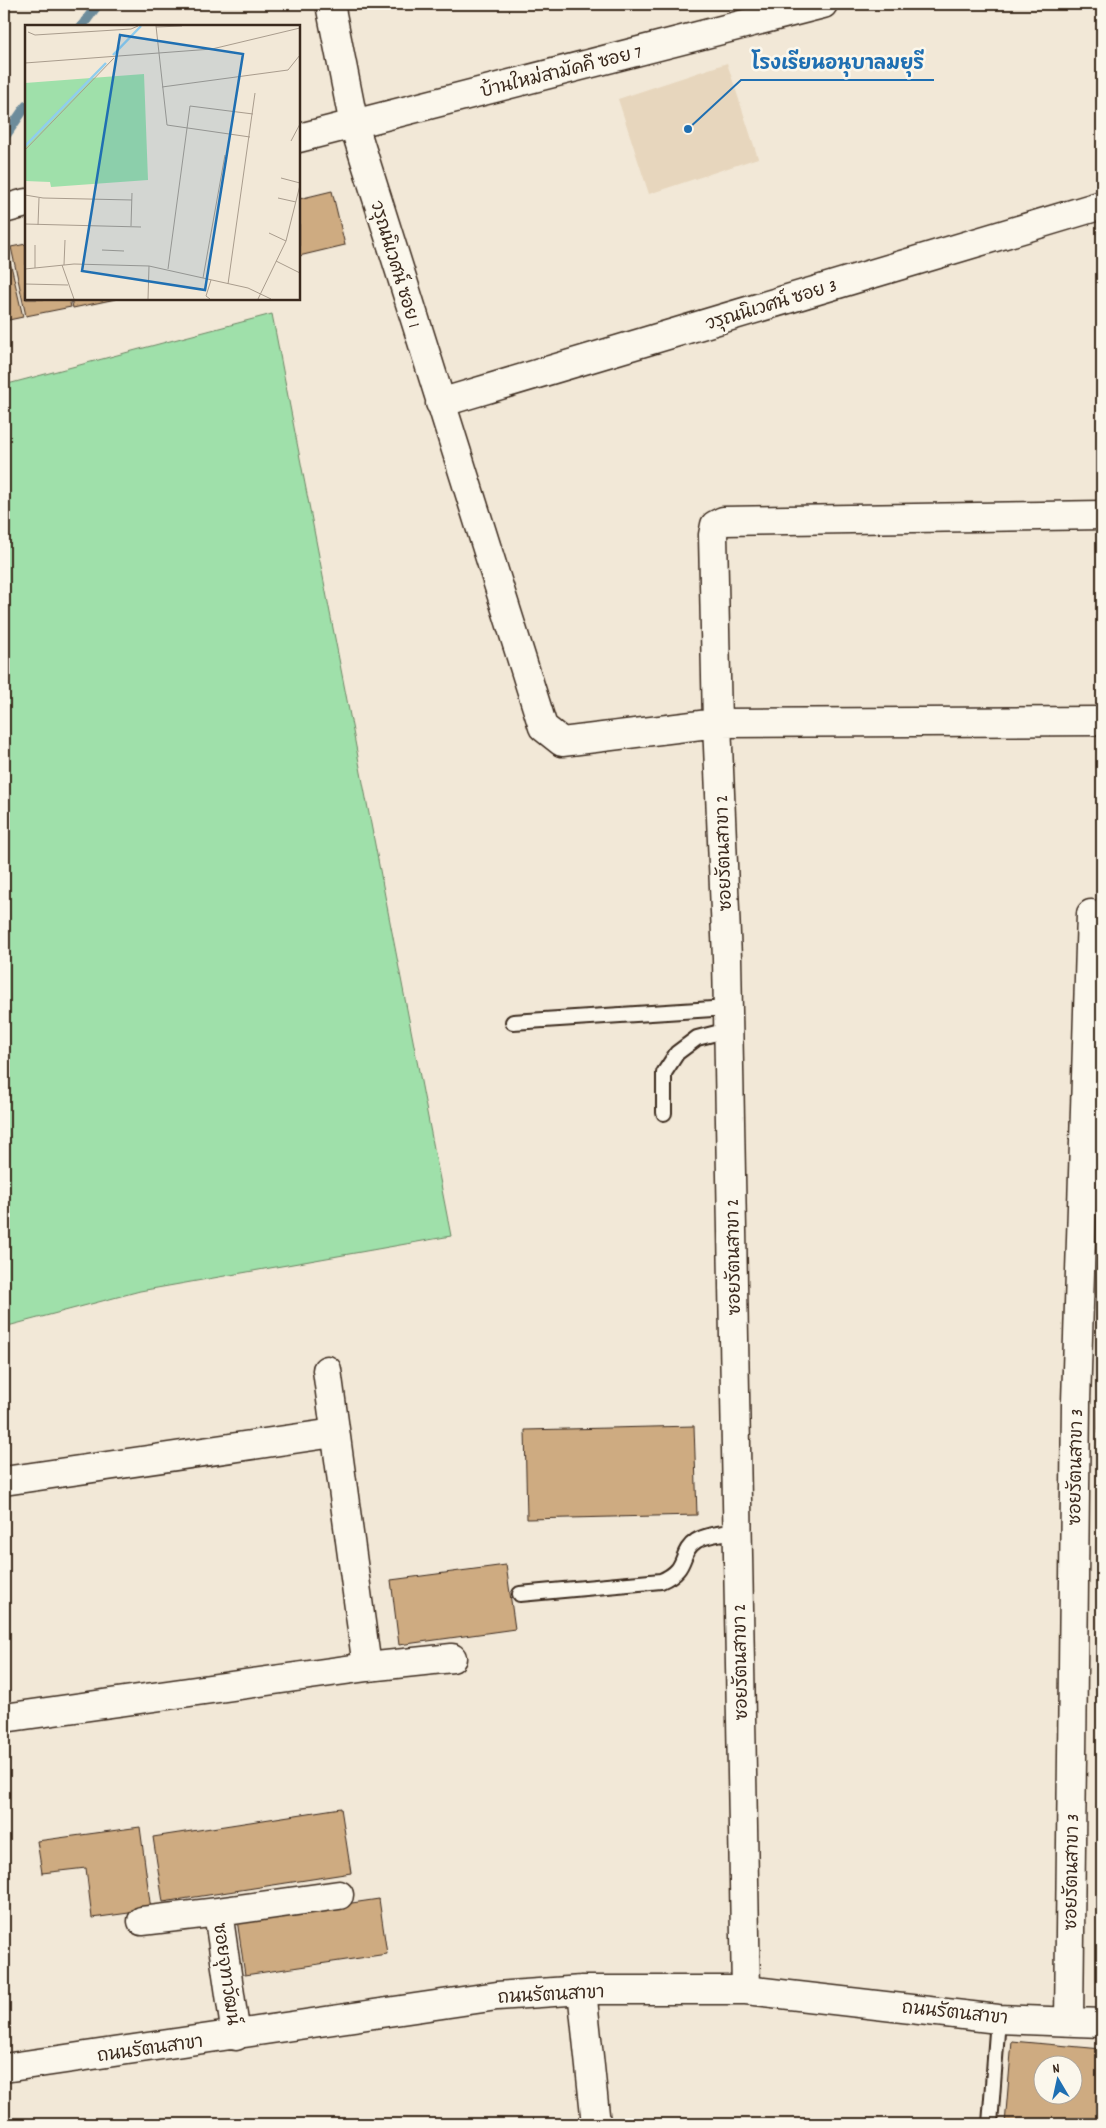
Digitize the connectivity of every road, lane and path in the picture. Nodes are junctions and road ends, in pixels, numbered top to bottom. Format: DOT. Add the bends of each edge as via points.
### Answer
graph roads {
  1 [pos="330,4"];
  2 [pos="823,4"];
  3 [pos="354,125"];
  4 [pos="300,138"];
  5 [pos="25,203"];
  6 [pos="1102,205"];
  7 [pos="4,209"];
  8 [pos="440,403"];
  9 [pos="1102,514"];
  10 [pos="1102,721"];
  11 [pos="717,723"];
  12 [pos="1091,914"];
  13 [pos="728,1019"];
  14 [pos="513,1022"];
  15 [pos="664,1113"];
  16 [pos="327,1370"];
  17 [pos="334,1433"];
  18 [pos="4,1481"];
  19 [pos="738,1531"];
  20 [pos="520,1594"];
  21 [pos="452,1658"];
  22 [pos="367,1667"];
  23 [pos="4,1718"];
  24 [pos="339,1895"];
  25 [pos="218,1912"];
  26 [pos="142,1921"];
  27 [pos="582,1990"];
  28 [pos="746,1990"];
  29 [pos="998,2019"];
  30 [pos="1069,2021"];
  31 [pos="1102,2023"];
  32 [pos="236,2036"];
  33 [pos="4,2068"];
  34 [pos="596,2124"];
  35 [pos="990,2124"];
  1 -- 3 [label="street, วรุณนิเวศน์ ซอย 1"];
  2 -- 3 [label="street, บ้านใหม่สามัคคี ซอย 7"];
  3 -- 4 [label="street, บ้านใหม่สามัคคี ซอย 7"];
  3 -- 8 [label="street, วรุณนิเวศน์ ซอย 1"];
  5 -- 7 [label="street"];
  6 -- 8 [label="street, วรุณนิเวศน์ ซอย 3"];
  8 -- 11 [label="street, วรุณนิเวศน์ ซอย 1" via="542,727 562,742"];
  9 -- 11 [label="street, ซอยรัตนสาขา 2" via="722,521 715,525 713,535"];
  10 -- 11 [label="street, วรุณนิเวศน์ ซอย 1"];
  11 -- 13 [label="street, ซอยรัตนสาขา 2"];
  12 -- 30 [label="street, ซอยรัตนสาขา 3" via="1076,1402"];
  13 -- 14 [label="lane"];
  13 -- 15 [label="lane" via="677,1053 664,1073"];
  13 -- 19 [label="street, ซอยรัตนสาขา 2"];
  16 -- 17 [label="street"];
  17 -- 18 [label="street"];
  17 -- 22 [label="street"];
  19 -- 20 [label="lane" via="696,1541 689,1548 681,1568 661,1581"];
  19 -- 28 [label="street, ซอยรัตนสาขา 2"];
  21 -- 22 [label="street"];
  22 -- 23 [label="street"];
  24 -- 25 [label="street"];
  25 -- 26 [label="street"];
  25 -- 32 [label="street, ซอยจุทาวัฒน์"];
  27 -- 28 [label="street, ถนนรัตนสาขา"];
  27 -- 32 [label="street, ถนนรัตนสาขา" via="497,1996"];
  27 -- 34 [label="street"];
  28 -- 29 [label="street, ถนนรัตนสาขา"];
  29 -- 30 [label="street, ถนนรัตนสาขา"];
  29 -- 35 [label="lane"];
  30 -- 31 [label="street, ถนนรัตนสาขา"];
  32 -- 33 [label="street, ถนนรัตนสาขา"];
}
